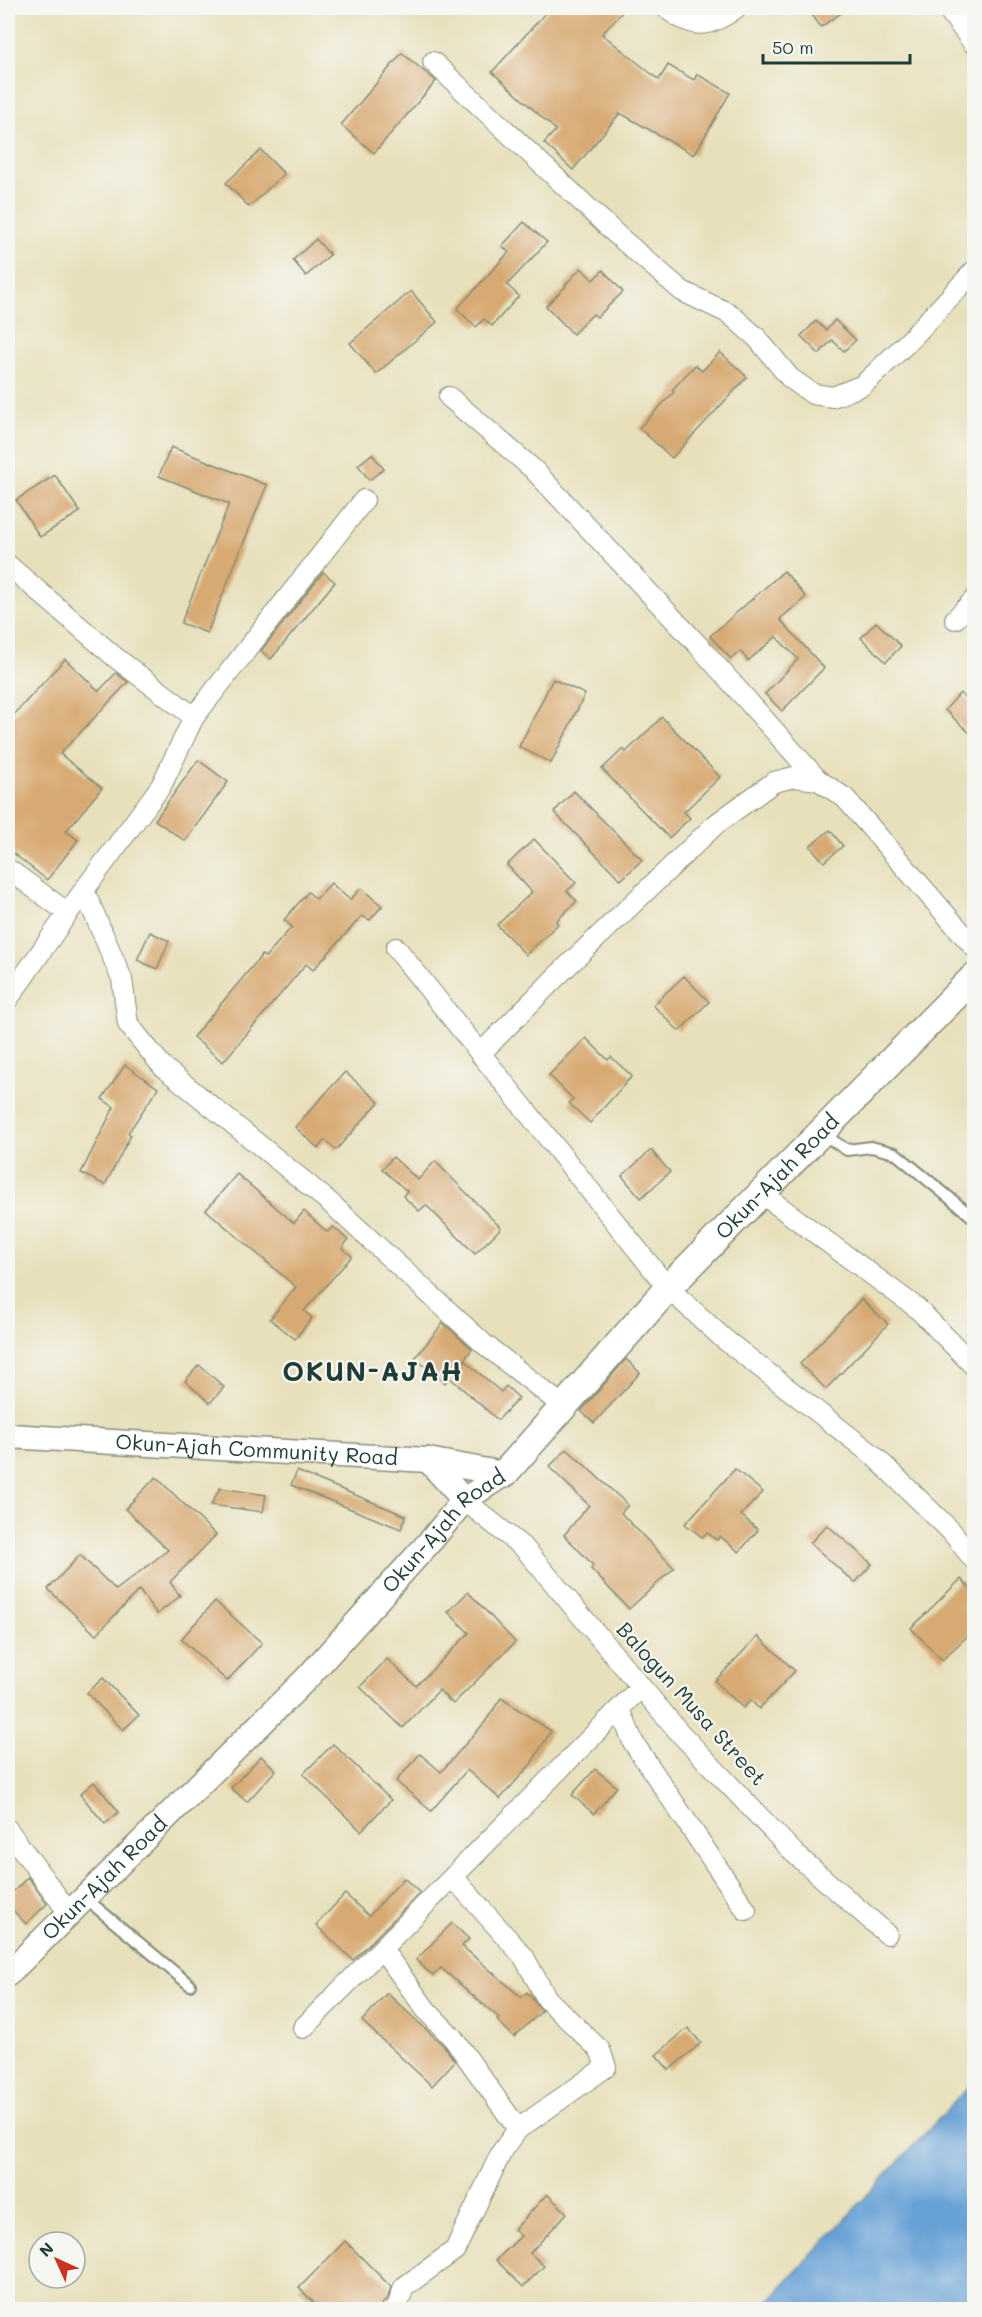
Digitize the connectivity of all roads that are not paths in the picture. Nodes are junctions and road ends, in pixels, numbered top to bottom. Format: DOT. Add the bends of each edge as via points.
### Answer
graph roads {
  1 [pos="666,8"];
  2 [pos="736,8"];
  3 [pos="947,8"];
  4 [pos="975,44"];
  5 [pos="433,62"];
  6 [pos="975,271"];
  7 [pos="449,397"];
  8 [pos="364,500"];
  9 [pos="8,565"];
  10 [pos="975,600"];
  11 [pos="955,619"];
  12 [pos="194,717"];
  13 [pos="818,780"];
  14 [pos="8,869"];
  15 [pos="84,890"];
  16 [pos="68,913"];
  17 [pos="396,948"];
  18 [pos="975,948"];
  19 [pos="974,980"];
  20 [pos="8,999"];
  21 [pos="480,1054"];
  22 [pos="821,1133"];
  23 [pos="761,1193"];
  24 [pos="975,1218"];
  25 [pos="668,1288"];
  26 [pos="975,1366"];
  27 [pos="564,1407"];
  28 [pos="8,1436"];
  29 [pos="428,1460"];
  30 [pos="504,1474"];
  31 [pos="464,1500"];
  32 [pos="975,1560"];
  33 [pos="641,1687"];
  34 [pos="620,1709"];
  35 [pos="8,1830"];
  36 [pos="453,1877"];
  37 [pos="77,1905"];
  38 [pos="746,1910"];
  39 [pos="887,1934"];
  40 [pos="382,1949"];
  41 [pos="8,1974"];
  42 [pos="190,1985"];
  43 [pos="303,2028"];
  44 [pos="518,2129"];
  45 [pos="396,2310"];
  1 -- 2 [label="street" via="694,25 723,18"];
  3 -- 4 [label="street"];
  5 -- 6 [label="street" via="617,235 682,291 730,314 757,338 790,378 813,394 833,397 863,385"];
  7 -- 13 [label="street" via="533,470 698,645"];
  8 -- 12 [label="street"];
  9 -- 12 [label="street" via="116,658"];
  10 -- 11 [label="street"];
  12 -- 15 [label="street" via="161,786"];
  13 -- 18 [label="street" via="845,798"];
  13 -- 21 [label="street" via="794,777 774,782 716,824"];
  14 -- 16 [label="street"];
  15 -- 16 [label="street"];
  15 -- 27 [label="street" via="122,979 128,1024 163,1067 327,1200 484,1344"];
  16 -- 20 [label="street"];
  17 -- 21 [label="street"];
  19 -- 22 [label="main road, Okun-Ajah Road"];
  21 -- 25 [label="street"];
  22 -- 23 [label="main road, Okun-Ajah Road"];
  22 -- 24 [label="lane" via="847,1150 871,1147 895,1153"];
  23 -- 25 [label="main road, Okun-Ajah Road"];
  23 -- 26 [label="street" via="917,1308"];
  25 -- 27 [label="main road, Okun-Ajah Road"];
  25 -- 32 [label="street" via="724,1339 873,1455"];
  27 -- 30 [label="main road, Okun-Ajah Road"];
  28 -- 29 [label="street, Okun-Ajah Community Road"];
  29 -- 30 [label="street, Okun-Ajah Community Road"];
  29 -- 31 [label="street"];
  30 -- 31 [label="street, Okun-Ajah Road"];
  31 -- 33 [label="street, Balogun Musa Street" via="525,1549"];
  31 -- 37 [label="street, Okun-Ajah Road" via="307,1678"];
  33 -- 34 [label="street"];
  33 -- 39 [label="street, Balogun Musa Street" via="795,1854"];
  34 -- 36 [label="street"];
  34 -- 38 [label="street" via="633,1742"];
  35 -- 37 [label="street"];
  36 -- 40 [label="street"];
  36 -- 44 [label="street" via="524,1957 547,1999 600,2050 606,2067"];
  37 -- 41 [label="street, Okun-Ajah Road"];
  37 -- 42 [label="lane"];
  40 -- 43 [label="street"];
  40 -- 44 [label="street"];
  44 -- 45 [label="street" via="501,2153 455,2250 404,2287"];
}
